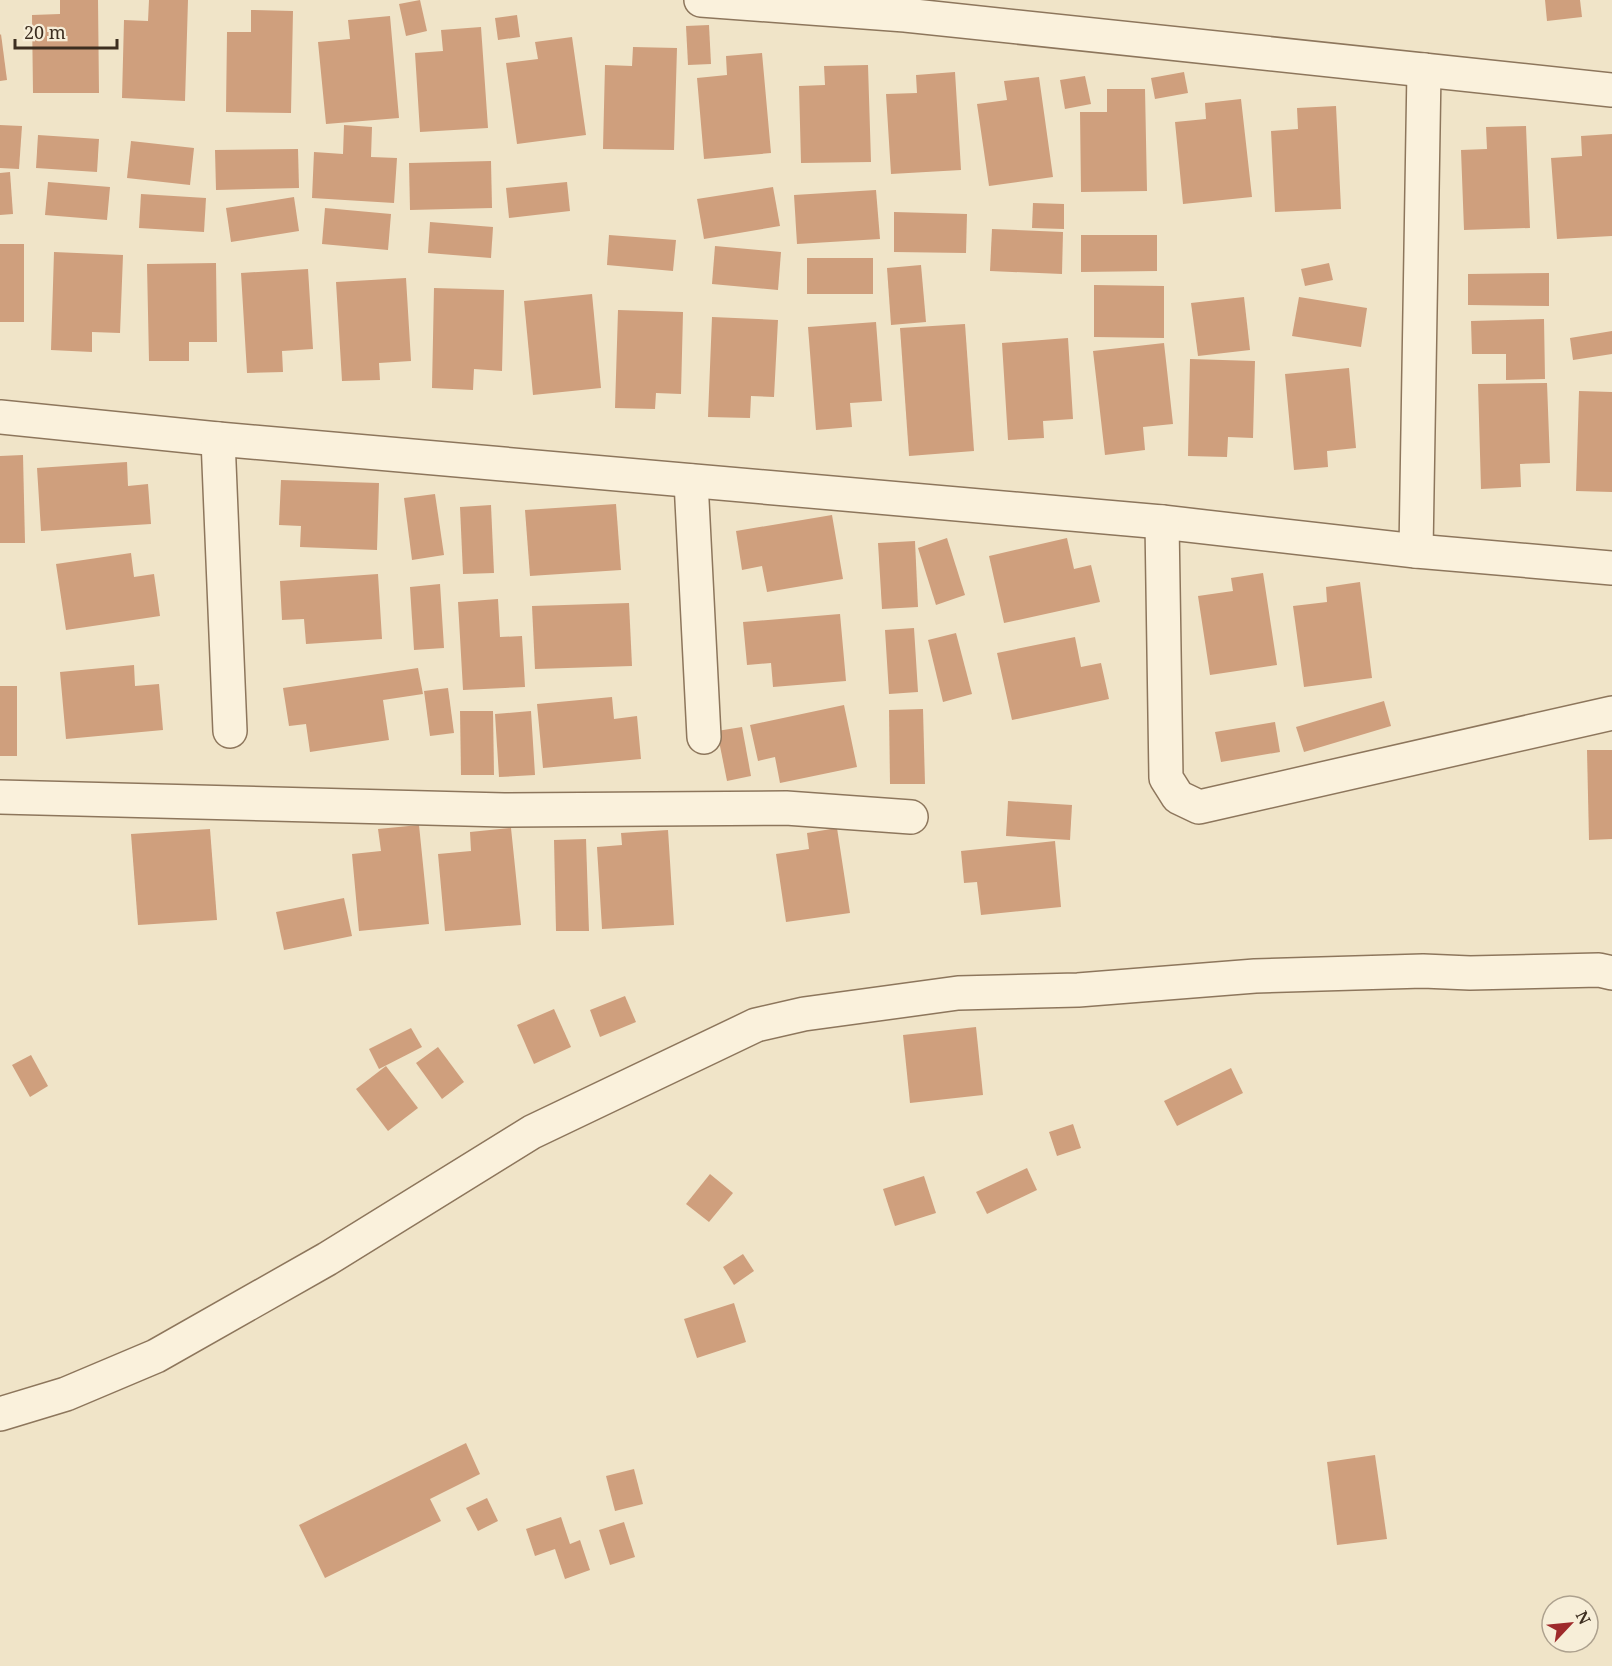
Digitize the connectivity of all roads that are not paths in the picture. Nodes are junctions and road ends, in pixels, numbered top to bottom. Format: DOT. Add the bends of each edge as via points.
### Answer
graph roads {
  1 [pos="701,0"];
  2 [pos="904,8"];
  3 [pos="1424,70"];
  4 [pos="1612,90"];
  5 [pos="0,417"];
  6 [pos="218,439"];
  7 [pos="690,481"];
  8 [pos="1162,522"];
  9 [pos="1416,551"];
  10 [pos="1612,568"];
  11 [pos="1612,713"];
  12 [pos="230,731"];
  13 [pos="704,737"];
  14 [pos="0,796"];
  15 [pos="910,817"];
  16 [pos="1612,973"];
  17 [pos="0,1414"];
  1 -- 2 [label="street"];
  2 -- 3 [label="street"];
  3 -- 4 [label="street"];
  3 -- 9 [label="street"];
  5 -- 6 [label="street"];
  6 -- 7 [label="street"];
  6 -- 12 [label="street"];
  7 -- 8 [label="street"];
  7 -- 13 [label="street"];
  8 -- 9 [label="street"];
  8 -- 11 [label="street" via="1166,778 1178,797 1199,807"];
  9 -- 10 [label="street"];
  14 -- 15 [label="street" via="504,810 786,808"];
  16 -- 17 [label="street" via="1423,971 1255,976 1078,990 958,993 804,1014 756,1025 532,1132 327,1259 156,1356 66,1394"];
}
